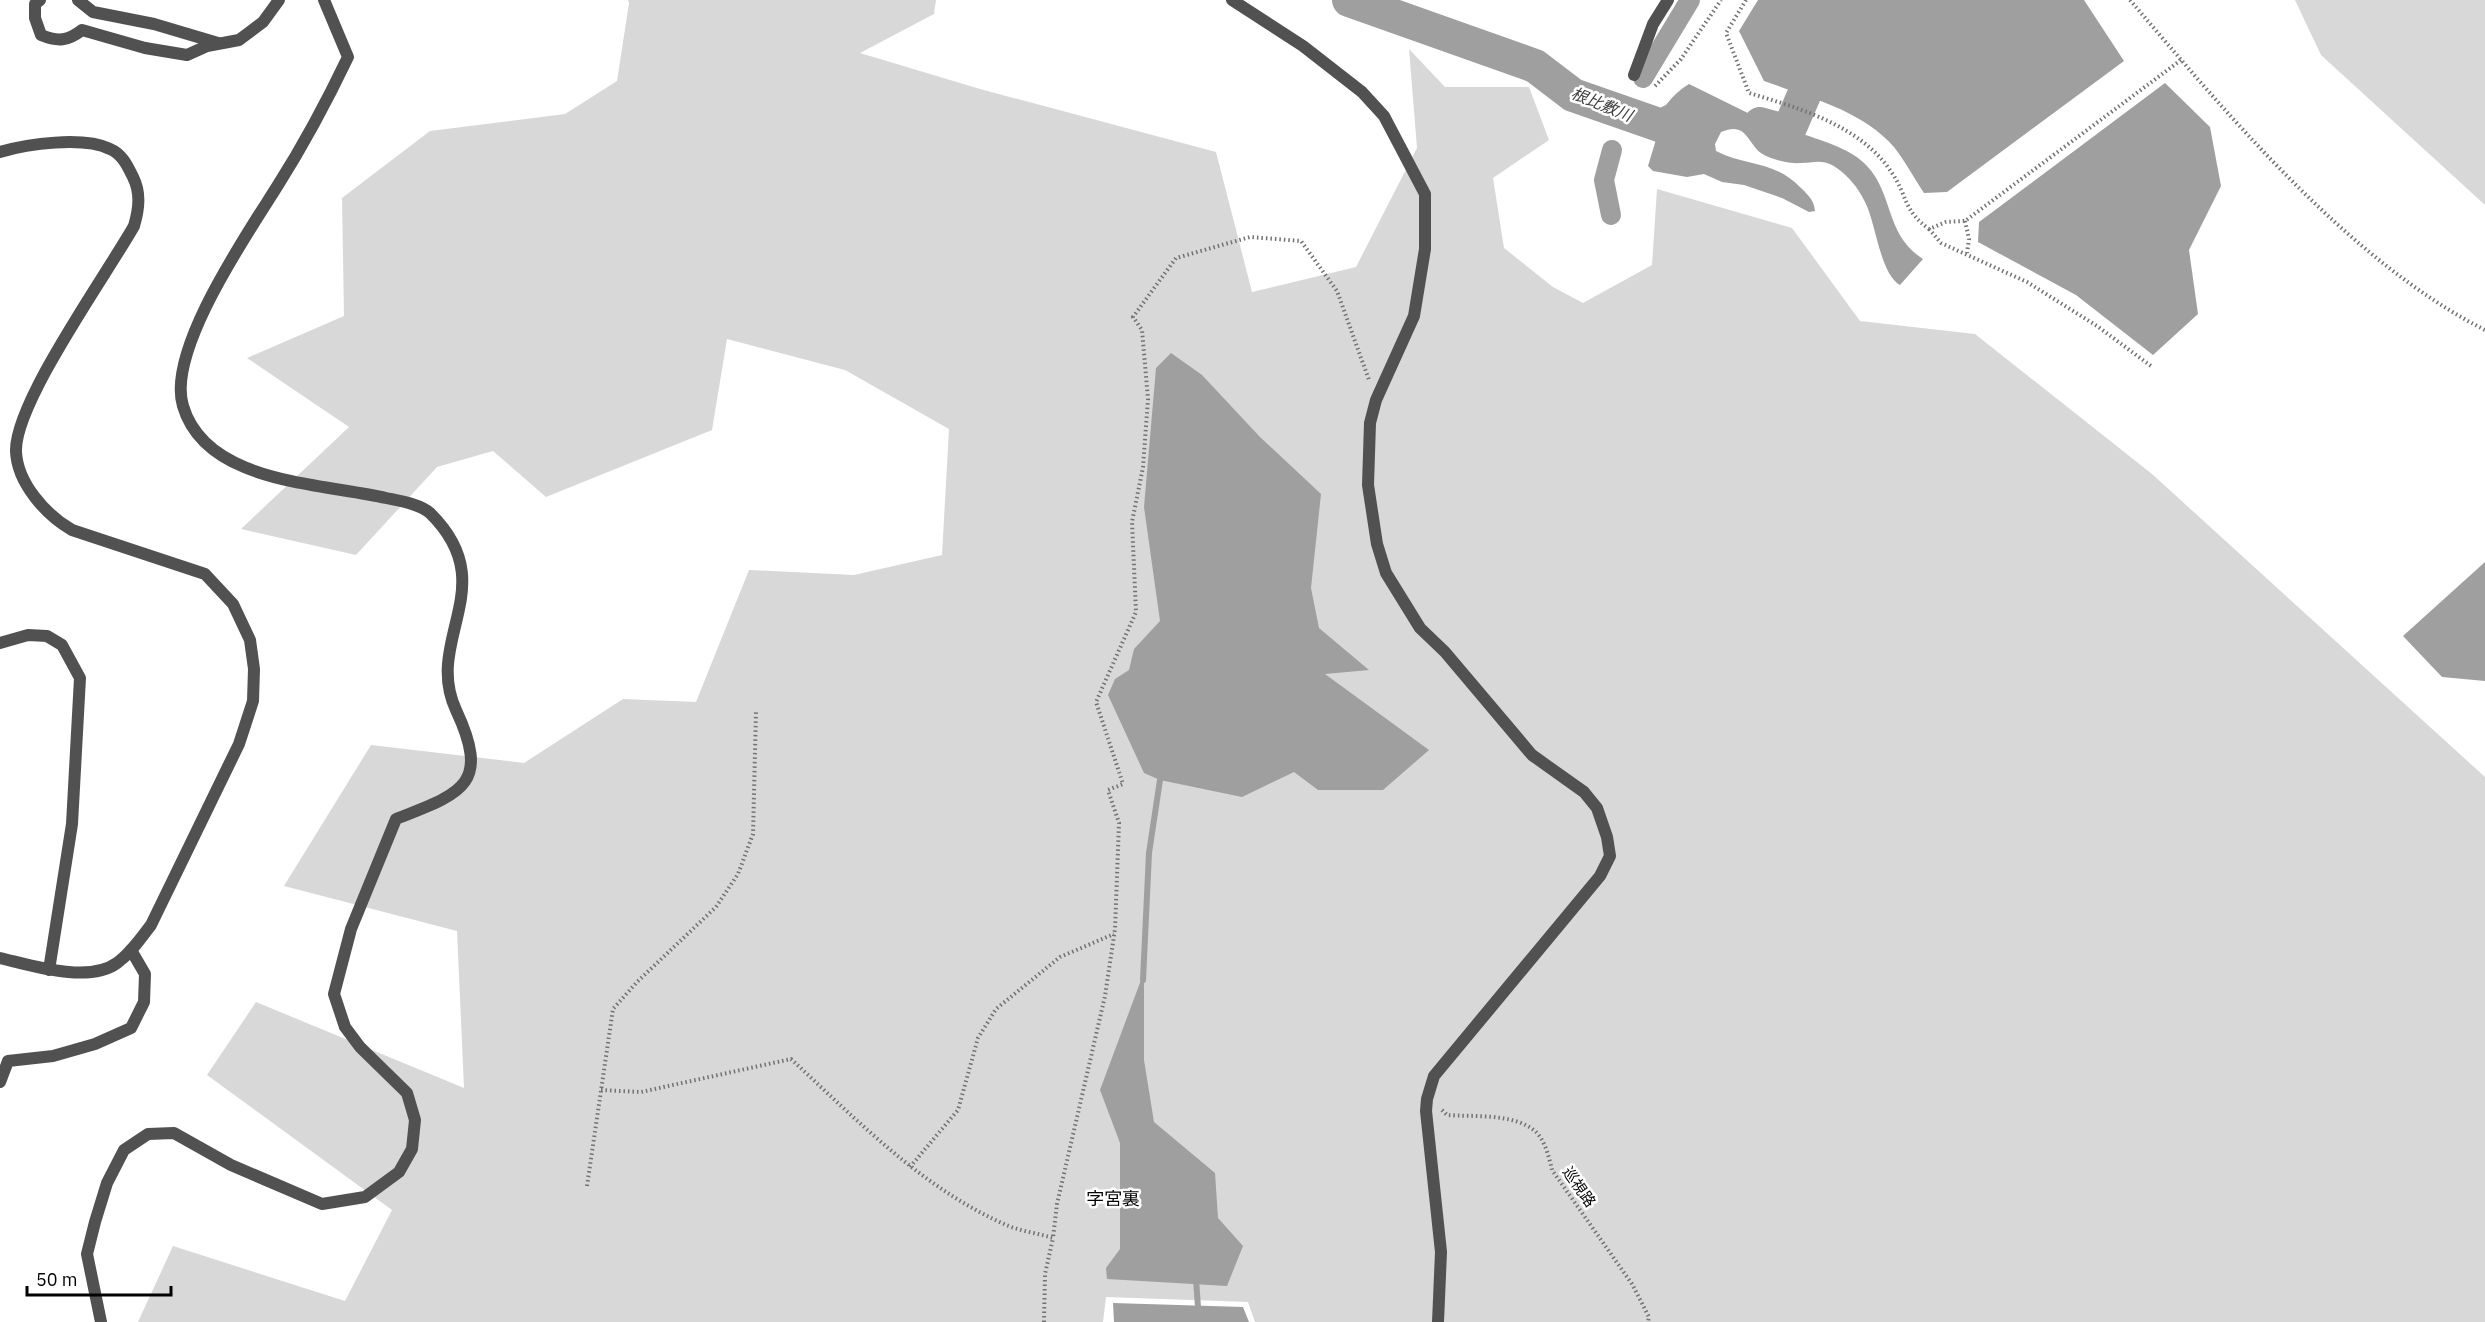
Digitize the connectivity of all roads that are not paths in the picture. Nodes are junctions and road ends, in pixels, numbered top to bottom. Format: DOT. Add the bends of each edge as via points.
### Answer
graph roads {
  1 [pos="40,0"];
  2 [pos="78,0"];
  3 [pos="279,0"];
  4 [pos="324,0"];
  5 [pos="1232,0"];
  6 [pos="1668,0"];
  7 [pos="219,44"];
  8 [pos="1634,75"];
  9 [pos="0,152"];
  10 [pos="0,643"];
  11 [pos="131,950"];
  12 [pos="0,958"];
  13 [pos="49,970"];
  14 [pos="0,1082"];
  15 [pos="101,1322"];
  16 [pos="1438,1322"];
  1 -- 7 [label="street" via="35,4 35,18 41,35 56,41 72,38 82,30 187,55"];
  2 -- 7 [label="street" via="93,12 154,24"];
  3 -- 7 [label="street" via="263,22 239,40"];
  4 -- 15 [label="street" via="348,57 296,155 239,245 185,356 179,386 183,408 214,450 240,467 428,510 454,545 464,574 447,669 451,699 470,740 469,777 447,799 396,819 351,929 334,994 345,1027 407,1093 415,1120 412,1149 399,1172 365,1197 322,1204 231,1165 174,1133 148,1134 124,1150 107,1183 95,1222 87,1254"];
  5 -- 16 [label="street" via="1303,46 1362,92 1384,116 1425,194 1425,249 1414,316 1376,400 1371,423 1368,485 1377,544 1386,573 1420,628 1532,755 1584,792 1597,808 1610,856 1600,876 1434,1076 1427,1099 1429,1156 1441,1252"];
  6 -- 8 [label="street" via="1653,24"];
  9 -- 11 [label="street" via="16,147 81,142 110,149 125,160 135,181 140,208 134,226 47,371 23,419 16,452 23,478 57,521 72,530 205,574 233,604 250,640 253,701 239,744 151,925"];
  10 -- 13 [label="street" via="28,635 47,636 62,645 80,678 72,824"];
  11 -- 13 [label="street" via="115,964 95,970"];
  11 -- 14 [label="street" via="145,974 144,1002 131,1028 53,1056 8,1061"];
  12 -- 13 [label="street"];
}
